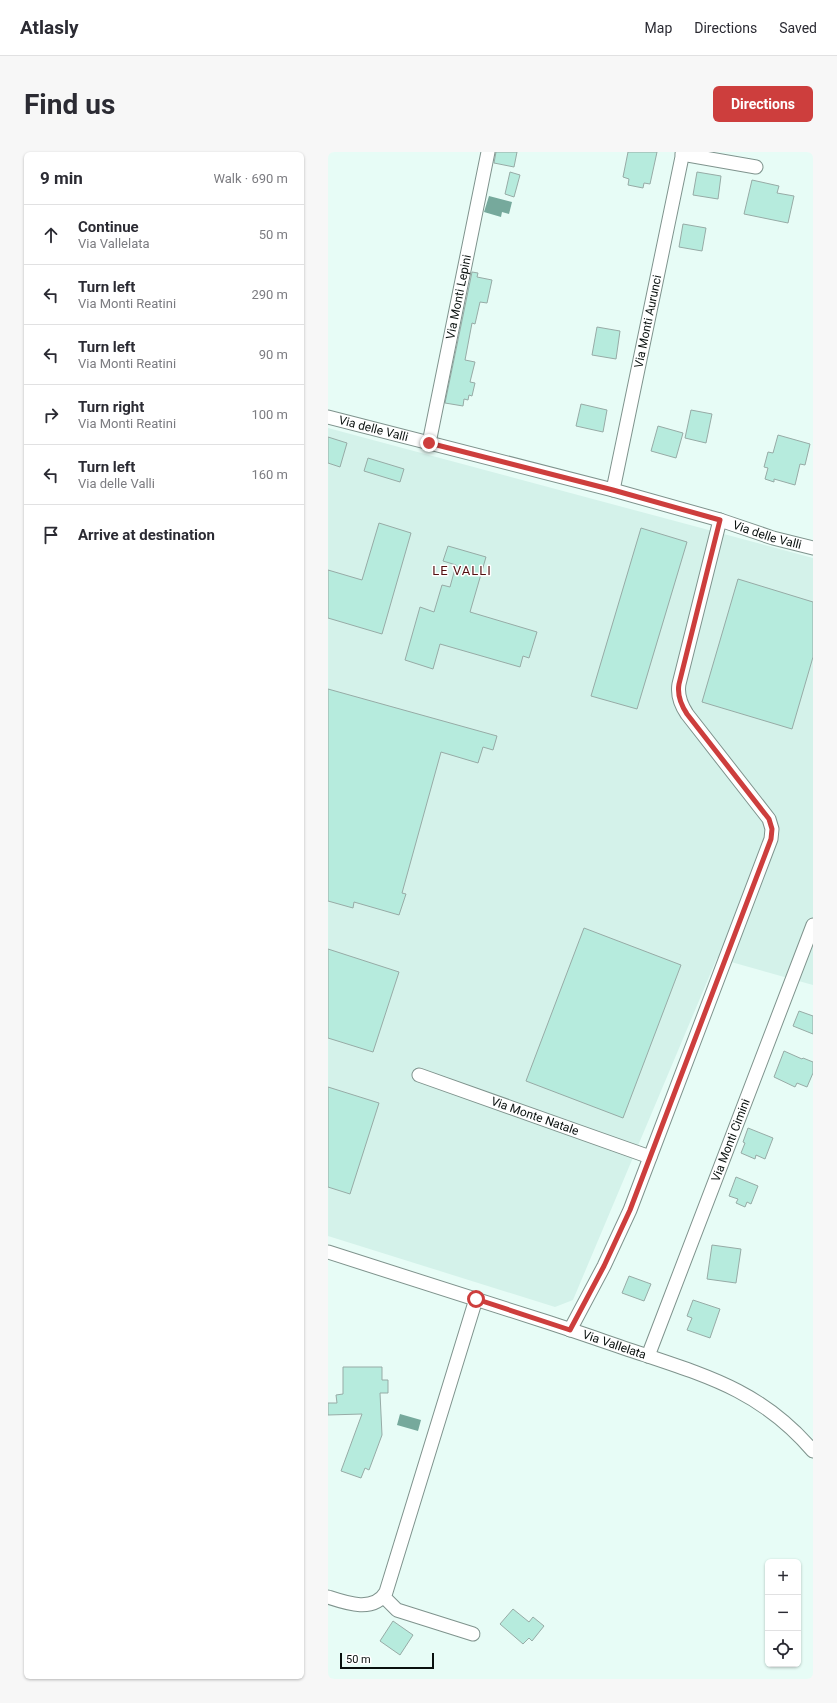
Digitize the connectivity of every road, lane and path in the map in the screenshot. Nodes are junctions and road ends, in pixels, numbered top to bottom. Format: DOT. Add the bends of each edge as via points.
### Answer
graph roads {
  1 [pos="488,152"];
  2 [pos="683,153"];
  3 [pos="756,167"];
  4 [pos="328,418"];
  5 [pos="429,443"];
  6 [pos="613,490"];
  7 [pos="720,520"];
  8 [pos="813,548"];
  9 [pos="813,925"];
  10 [pos="419,1075"];
  11 [pos="650,1157"];
  12 [pos="328,1252"];
  13 [pos="476,1299"];
  14 [pos="570,1330"];
  15 [pos="648,1356"];
  16 [pos="813,1451"];
  17 [pos="328,1597"];
  18 [pos="384,1597"];
  19 [pos="473,1634"];
  1 -- 5 [label="street, Via Monti Lepini"];
  2 -- 3 [label="street, Via Monti Aurunci"];
  2 -- 6 [label="street, Via Monti Aurunci"];
  4 -- 5 [label="street, Via delle Valli"];
  5 -- 6 [label="street, Via delle Valli"];
  6 -- 7 [label="street, Via delle Valli"];
  7 -- 8 [label="street, Via delle Valli" via="772,538"];
  7 -- 11 [label="street" via="679,684 679,693 687,714 769,819 772,834"];
  9 -- 15 [label="street, Via Monti Cimini"];
  10 -- 11 [label="street, Via Monte Natale"];
  11 -- 14 [label="street" via="622,1229"];
  12 -- 13 [label="street, Via Vallelata"];
  13 -- 14 [label="street, Via Vallelata"];
  13 -- 18 [label="street"];
  14 -- 15 [label="street, Via Vallelata"];
  15 -- 16 [label="street, Via Vallelata" via="708,1376 742,1392 790,1427"];
  17 -- 18 [label="street" via="347,1603 368,1605"];
  18 -- 19 [label="street" via="396,1610"];
}
